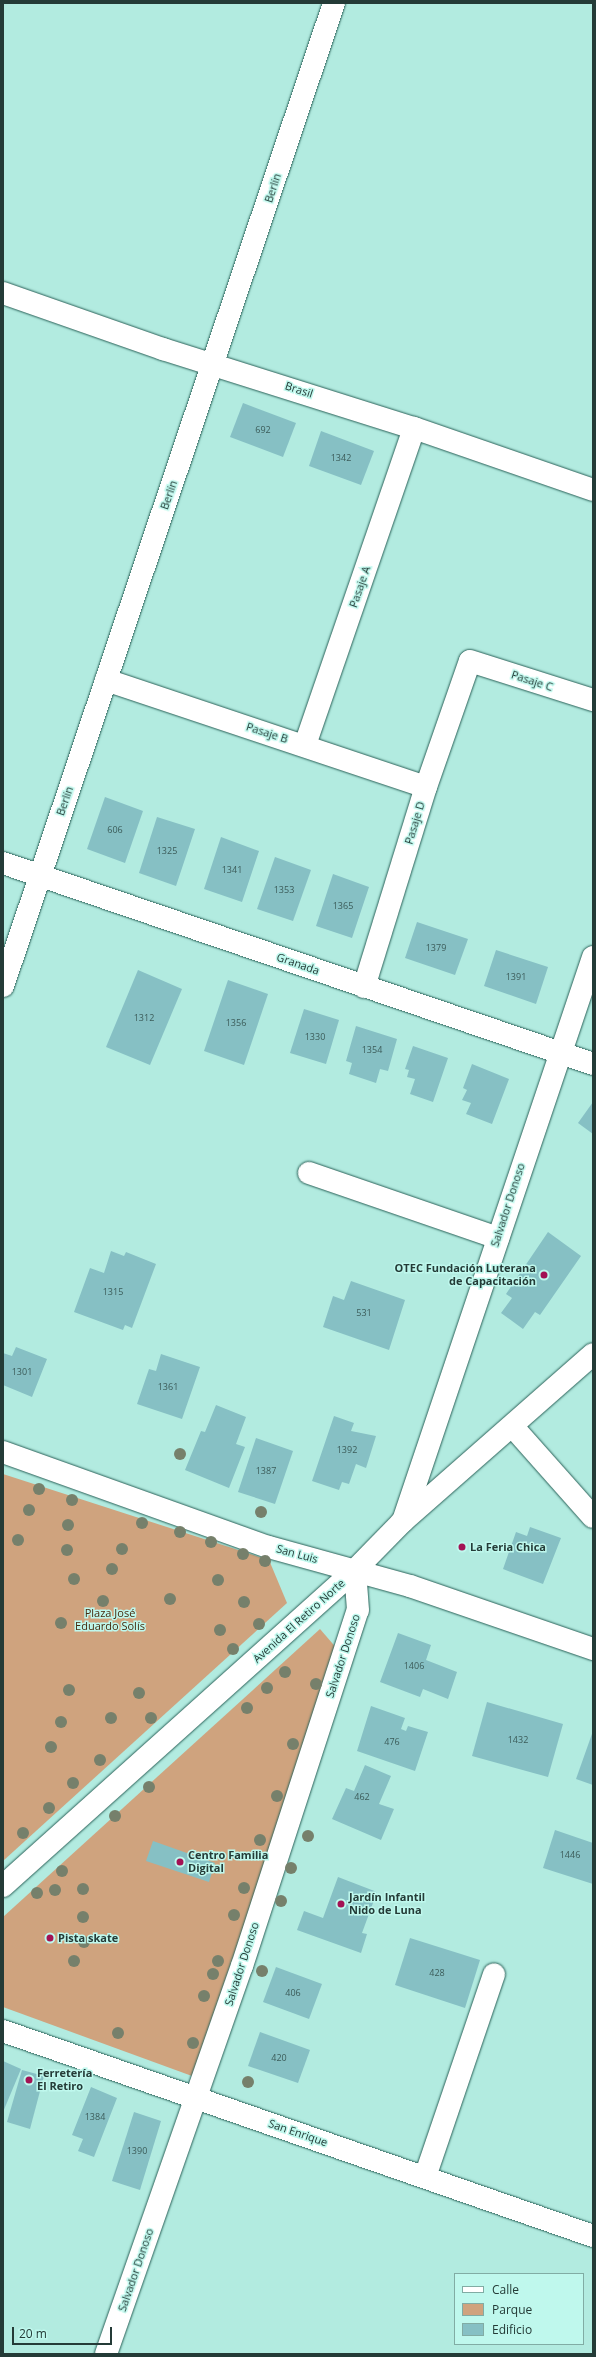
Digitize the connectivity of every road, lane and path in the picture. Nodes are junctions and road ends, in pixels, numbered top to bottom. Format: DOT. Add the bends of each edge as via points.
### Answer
graph roads {
  1 [pos="334,3"];
  2 [pos="3,294"];
  3 [pos="214,363"];
  4 [pos="414,428"];
  5 [pos="593,490"];
  6 [pos="470,661"];
  7 [pos="106,680"];
  8 [pos="593,700"];
  9 [pos="305,746"];
  10 [pos="426,787"];
  11 [pos="3,863"];
  12 [pos="39,876"];
  13 [pos="593,957"];
  14 [pos="3,986"];
  15 [pos="364,987"];
  16 [pos="559,1054"];
  17 [pos="593,1064"];
  18 [pos="309,1173"];
  19 [pos="498,1238"];
  20 [pos="593,1354"];
  21 [pos="513,1427"];
  22 [pos="3,1452"];
  23 [pos="593,1517"];
  24 [pos="402,1522"];
  25 [pos="355,1570"];
  26 [pos="593,1649"];
  27 [pos="3,1886"];
  28 [pos="494,1974"];
  29 [pos="3,2031"];
  30 [pos="197,2098"];
  31 [pos="425,2177"];
  32 [pos="593,2236"];
  33 [pos="106,2354"];
  1 -- 3 [label="street, Berlín"];
  2 -- 3 [label="street, Brasil" via="163,349"];
  3 -- 4 [label="street, Brasil"];
  3 -- 7 [label="street, Berlín"];
  4 -- 5 [label="street, Brasil"];
  4 -- 9 [label="street, Pasaje A"];
  6 -- 8 [label="street, Pasaje C"];
  6 -- 10 [label="street, Pasaje D"];
  7 -- 9 [label="street, Pasaje B"];
  7 -- 12 [label="street, Berlín"];
  9 -- 10 [label="street, Pasaje B"];
  10 -- 15 [label="street, Pasaje D"];
  11 -- 12 [label="street, Granada"];
  12 -- 14 [label="street, Berlín"];
  12 -- 15 [label="street, Granada"];
  13 -- 16 [label="street, Salvador Donoso"];
  15 -- 16 [label="street, Granada"];
  16 -- 17 [label="street, Granada"];
  16 -- 19 [label="street, Salvador Donoso"];
  18 -- 19 [label="street"];
  19 -- 24 [label="street, Salvador Donoso"];
  20 -- 21 [label="street, Avenida El Retiro Norte"];
  21 -- 23 [label="street"];
  21 -- 24 [label="street, Avenida El Retiro Norte"];
  22 -- 25 [label="street, San Luis" via="269,1547"];
  24 -- 25 [label="street, Avenida El Retiro Norte"];
  25 -- 26 [label="street, San Luis" via="410,1586"];
  25 -- 27 [label="street, Avenida El Retiro Norte"];
  25 -- 30 [label="street, Salvador Donoso" via="358,1610"];
  28 -- 31 [label="street"];
  29 -- 30 [label="street, San Enrique"];
  30 -- 31 [label="street, San Enrique"];
  30 -- 33 [label="street, Salvador Donoso"];
  31 -- 32 [label="street, San Enrique"];
}
